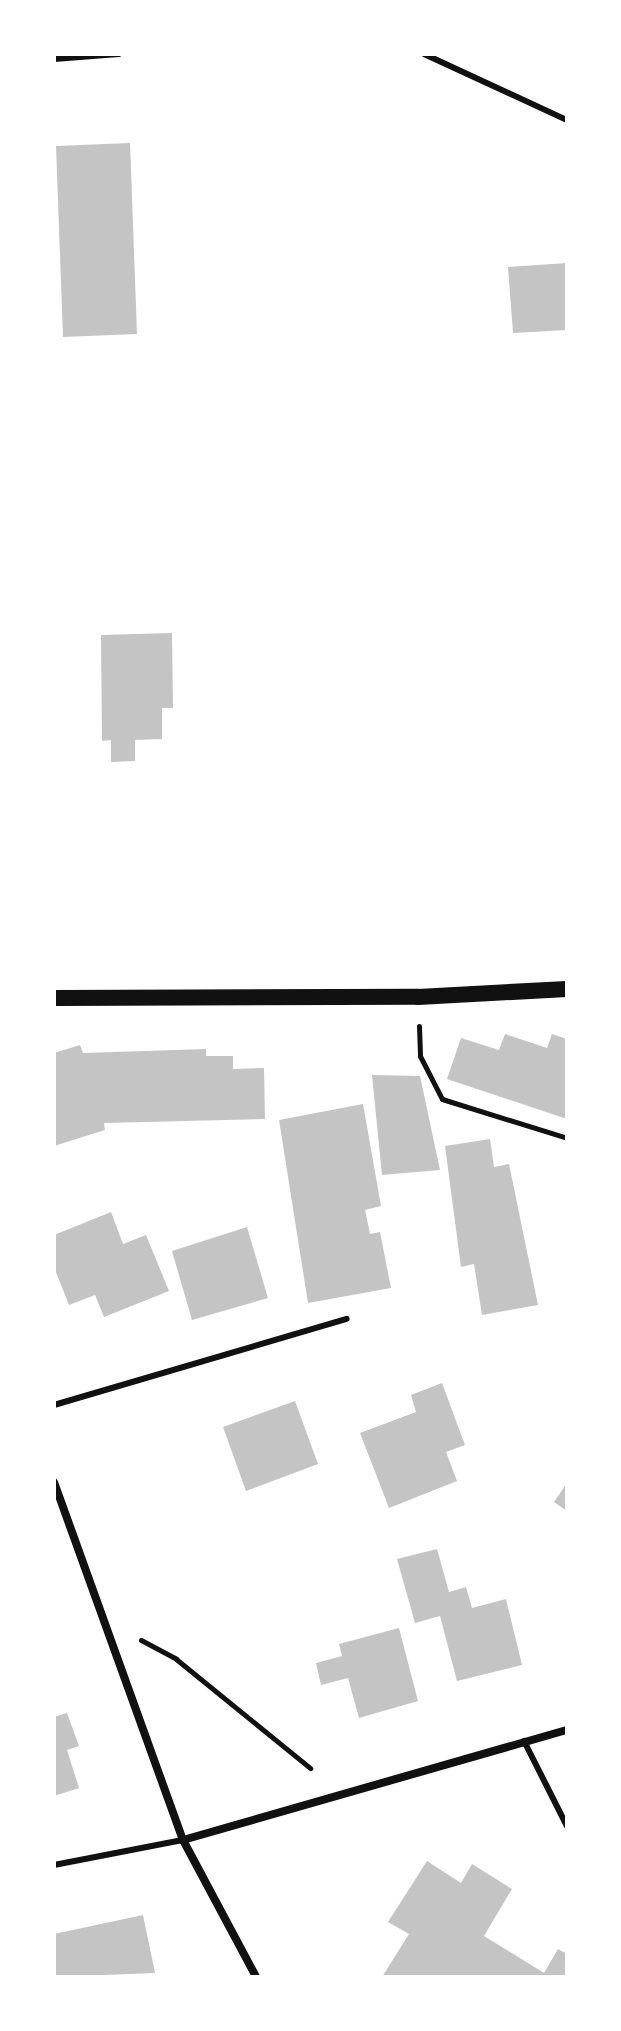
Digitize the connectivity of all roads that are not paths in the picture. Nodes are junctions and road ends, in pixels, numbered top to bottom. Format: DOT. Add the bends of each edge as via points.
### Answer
graph roads {
  1 [pos="119,54"];
  2 [pos="424,54"];
  3 [pos="64,56"];
  4 [pos="54,59"];
  5 [pos="567,120"];
  6 [pos="567,989"];
  7 [pos="54,998"];
  8 [pos="347,1319"];
  9 [pos="54,1405"];
  10 [pos="54,1482"];
  11 [pos="567,1730"];
  12 [pos="524,1741"];
  13 [pos="567,1826"];
  14 [pos="183,1840"];
  15 [pos="54,1865"];
  16 [pos="256,1977"];
  1 -- 3 [label="lane"];
  2 -- 5 [label="lane"];
  3 -- 4 [label="lane"];
  6 -- 7 [label="main road" via="418,997"];
  8 -- 9 [label="lane"];
  10 -- 14 [label="street"];
  11 -- 12 [label="street"];
  12 -- 13 [label="lane"];
  12 -- 14 [label="street"];
  14 -- 15 [label="lane"];
  14 -- 16 [label="street"];
}
